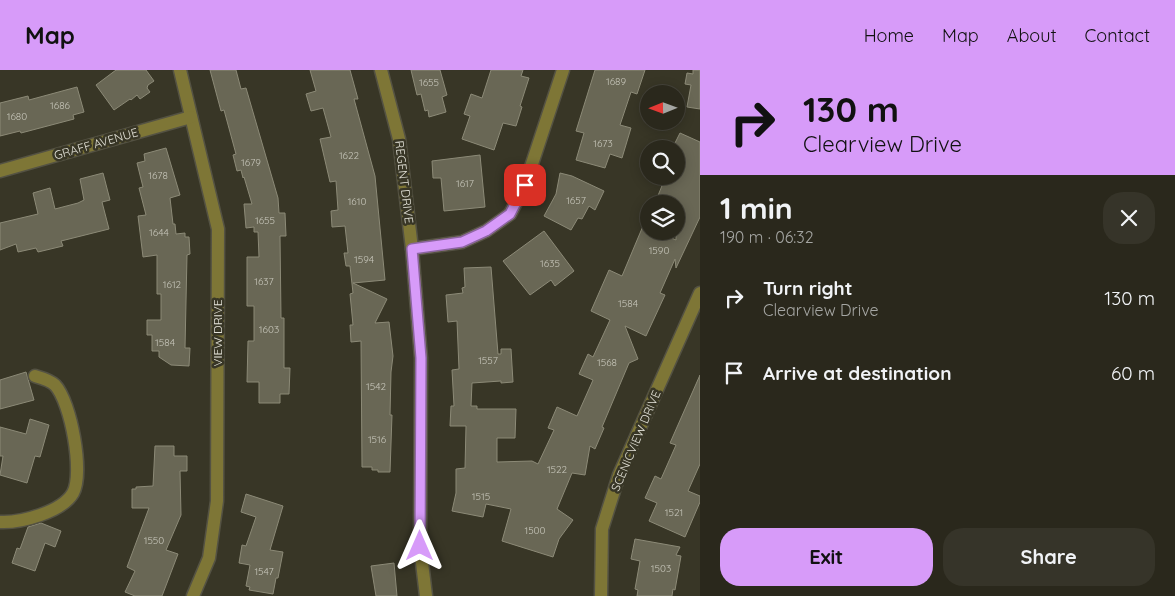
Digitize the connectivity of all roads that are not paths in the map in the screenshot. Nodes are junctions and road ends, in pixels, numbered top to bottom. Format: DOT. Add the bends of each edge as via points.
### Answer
graph roads {
  1 [pos="180,70"];
  2 [pos="381,70"];
  3 [pos="563,70"];
  4 [pos="192,117"];
  5 [pos="0,172"];
  6 [pos="412,249"];
  7 [pos="700,293"];
  8 [pos="35,376"];
  9 [pos="0,522"];
  10 [pos="193,596"];
  11 [pos="426,596"];
  12 [pos="601,596"];
  1 -- 4 [label="street, VIEW DRIVE"];
  2 -- 6 [label="street, REGENT DRIVE" via="399,139"];
  3 -- 6 [label="street" via="525,185 510,214 486,231 462,242"];
  4 -- 5 [label="street, GRAFF AVENUE"];
  4 -- 10 [label="street, VIEW DRIVE" via="218,229 217,501 209,558"];
  6 -- 11 [label="street, REGENT DRIVE" via="421,358 420,546"];
  7 -- 12 [label="street, SCENICVIEW DRIVE" via="619,475 602,529"];
  8 -- 9 [label="street" via="55,385 73,424 75,487 62,503 41,514"];
}
